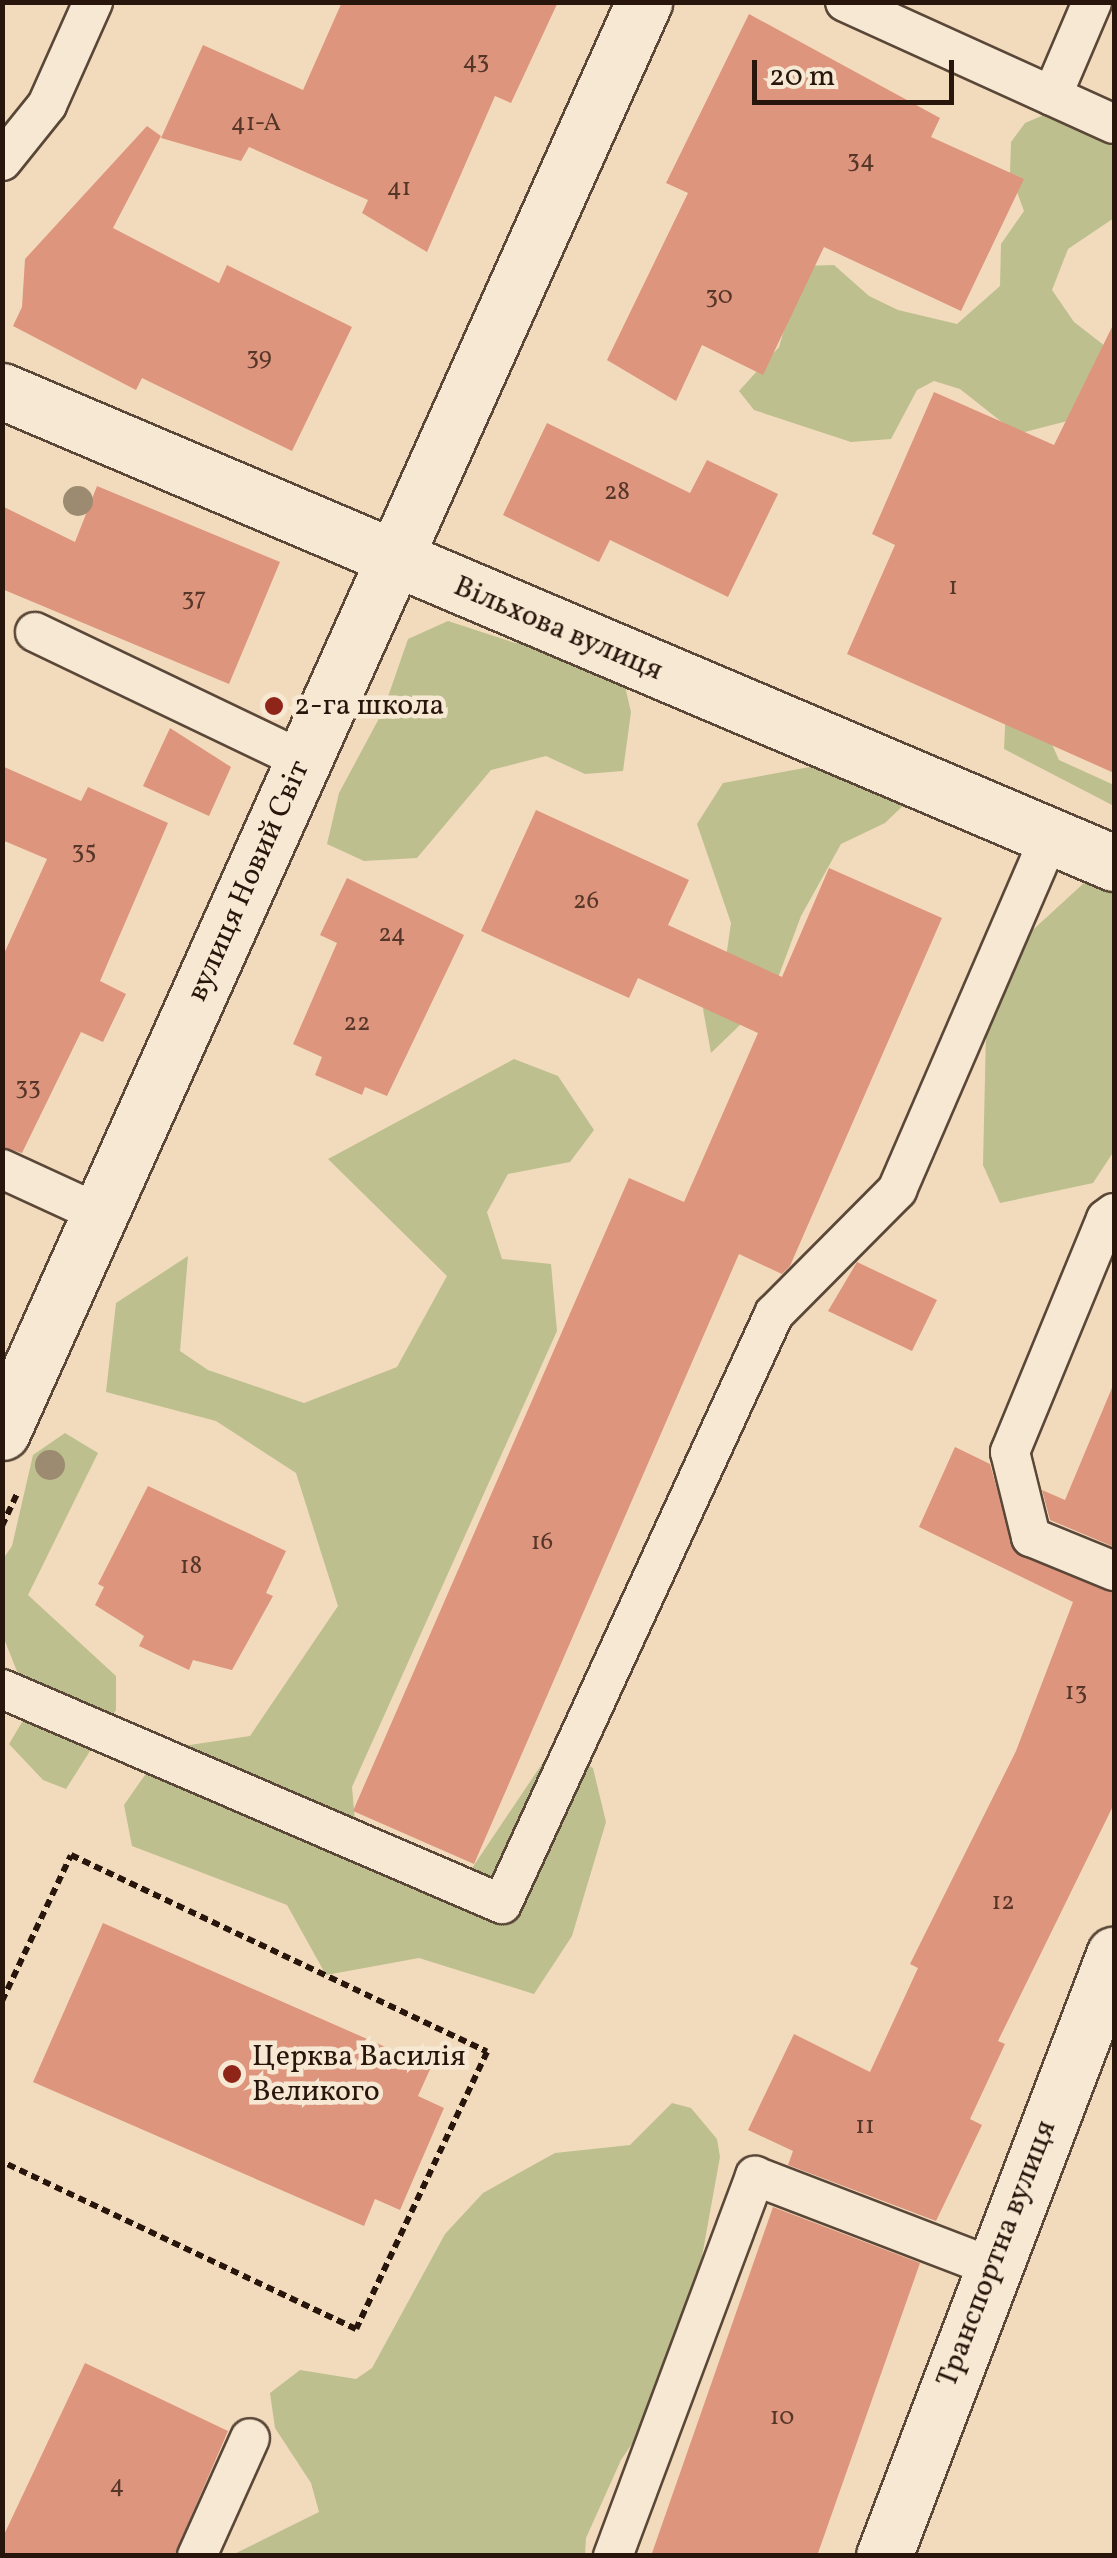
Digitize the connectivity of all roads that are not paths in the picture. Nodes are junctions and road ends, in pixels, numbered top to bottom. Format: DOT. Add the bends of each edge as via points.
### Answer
graph roads {
  1 [pos="93,2"];
  2 [pos="846,2"];
  3 [pos="1092,2"];
  4 [pos="641,4"];
  5 [pos="1052,96"];
  6 [pos="1114,124"];
  7 [pos="2,161"];
  8 [pos="2,391"];
  9 [pos="392,559"];
  10 [pos="35,632"];
  11 [pos="302,760"];
  12 [pos="1050,836"];
  13 [pos="1114,863"];
  14 [pos="2,1169"];
  15 [pos="100,1214"];
  16 [pos="1114,1214"];
  17 [pos="2,1432"];
  18 [pos="1114,1571"];
  19 [pos="2,1689"];
  20 [pos="1114,1955"];
  21 [pos="990,2266"];
  22 [pos="250,2438"];
  23 [pos="197,2556"];
  24 [pos="613,2556"];
  25 [pos="884,2556"];
  1 -- 7 [label="lane" via="47,105"];
  2 -- 5 [label="lane"];
  3 -- 5 [label="lane"];
  4 -- 9 [label="street, вулиця Новий Світ"];
  5 -- 6 [label="lane"];
  8 -- 9 [label="street, Вільхова вулиця"];
  9 -- 11 [label="street, вулиця Новий Світ"];
  9 -- 12 [label="street, Вільхова вулиця"];
  10 -- 11 [label="lane"];
  11 -- 15 [label="street, вулиця Новий Світ"];
  12 -- 13 [label="street, Вільхова вулиця"];
  12 -- 19 [label="lane" via="897,1190 774,1314 502,1904"];
  14 -- 15 [label="lane"];
  15 -- 17 [label="street, вулиця Новий Світ"];
  16 -- 18 [label="lane" via="1106,1218 1010,1452 1030,1536"];
  20 -- 21 [label="street, Транспортна вулиця"];
  21 -- 24 [label="lane" via="755,2176"];
  21 -- 25 [label="street, Транспортна вулиця"];
  22 -- 23 [label="lane"];
}
